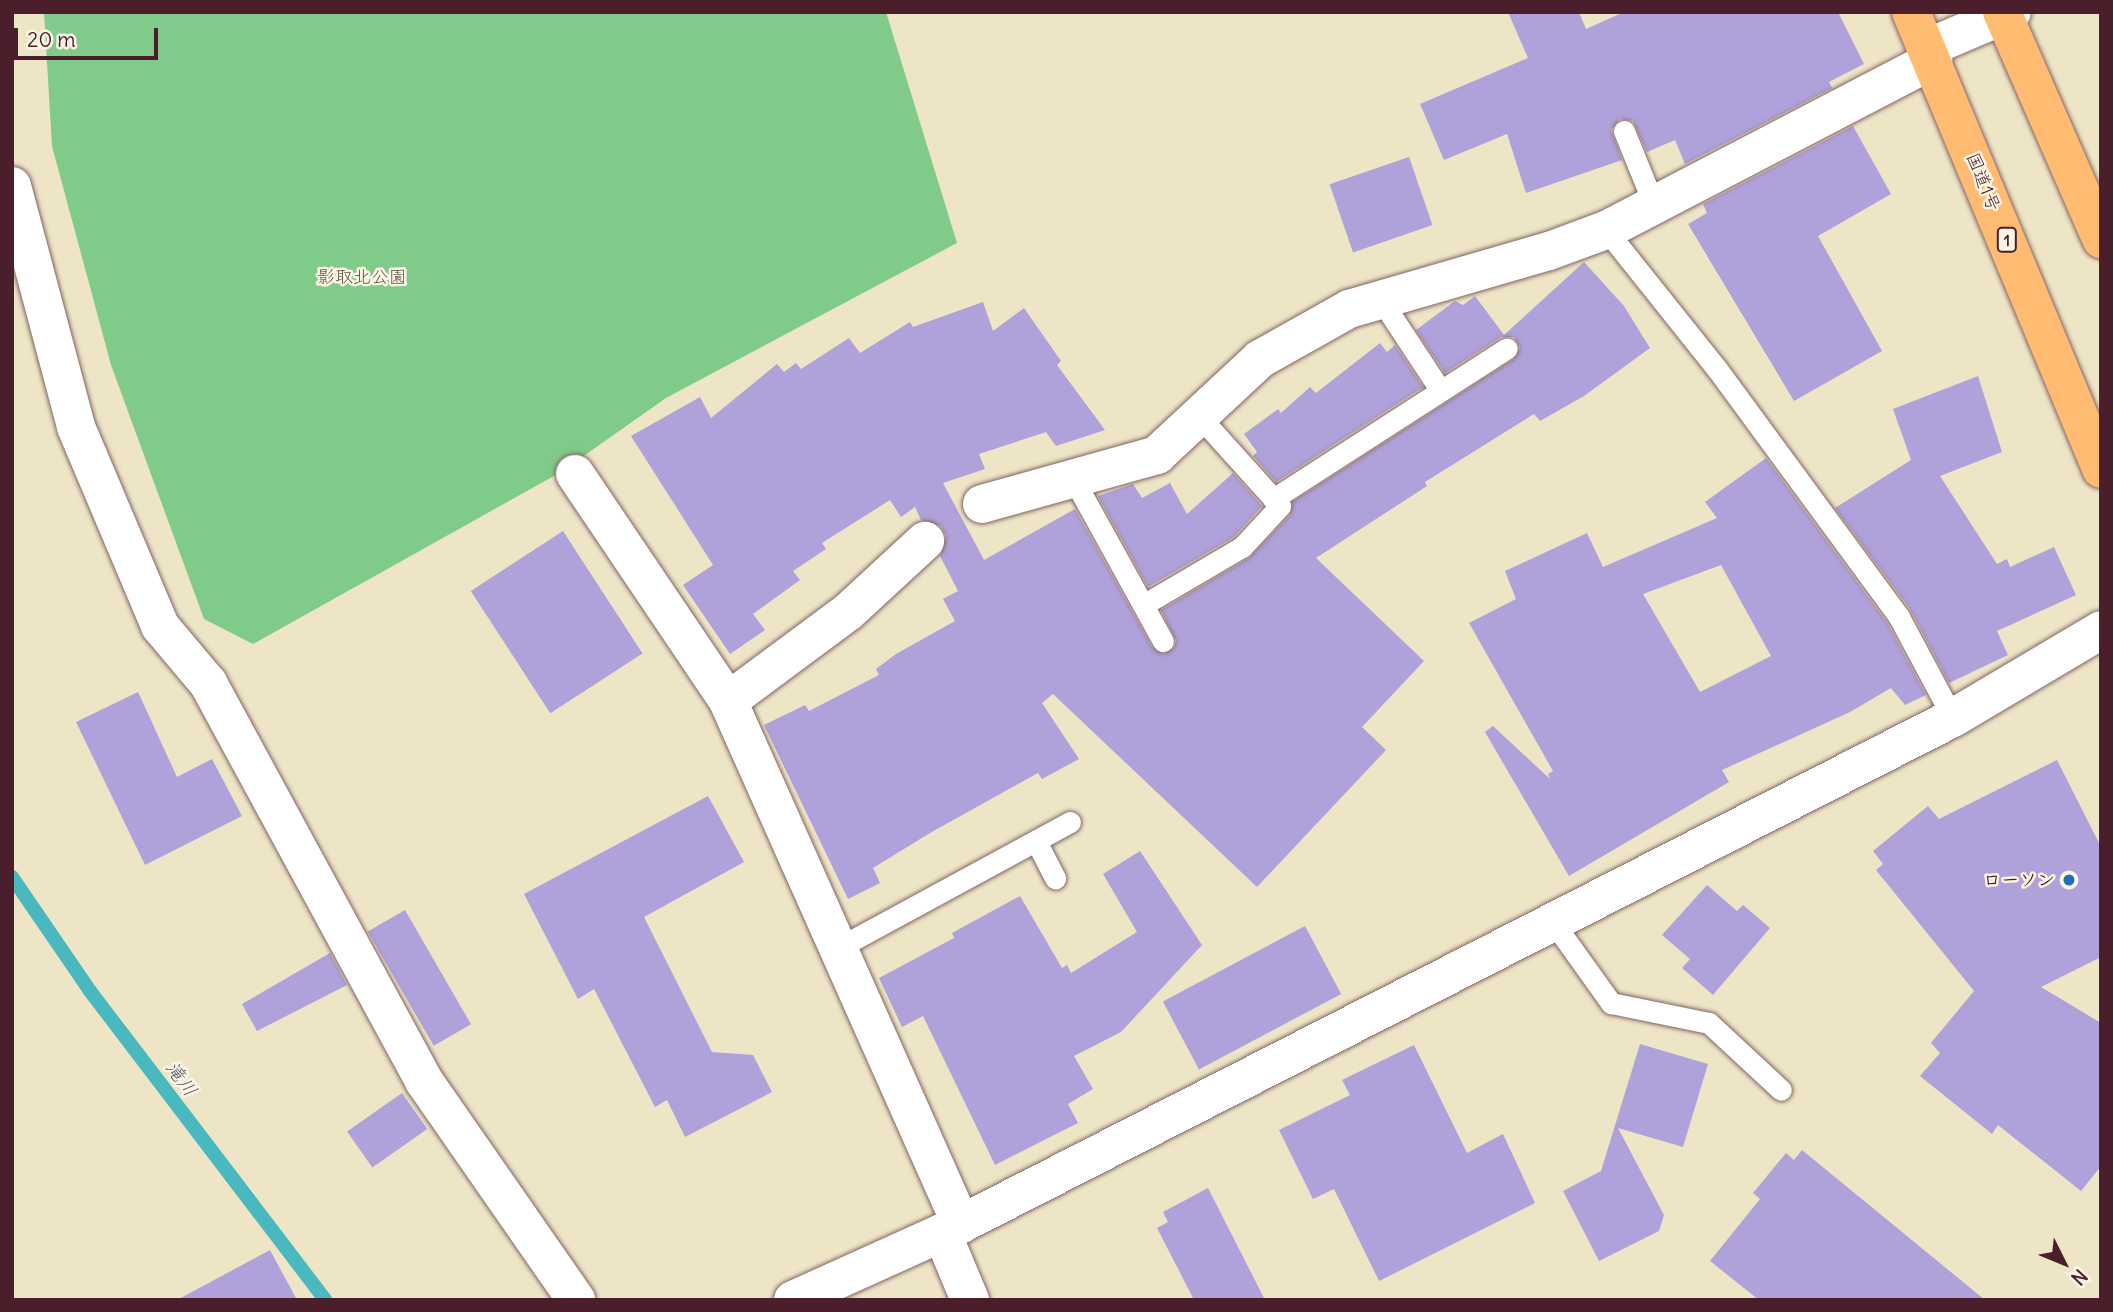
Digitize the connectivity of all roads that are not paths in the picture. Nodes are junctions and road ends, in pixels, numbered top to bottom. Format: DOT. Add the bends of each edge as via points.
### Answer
graph roads {
  1 [pos="1911,12"];
  2 [pos="2006,13"];
  3 [pos="1930,54"];
  4 [pos="1624,131"];
  5 [pos="12,186"];
  6 [pos="1654,205"];
  7 [pos="1606,230"];
  8 [pos="2101,239"];
  9 [pos="1381,300"];
  10 [pos="1507,348"];
  11 [pos="1439,388"];
  12 [pos="1199,416"];
  13 [pos="2101,469"];
  14 [pos="575,474"];
  15 [pos="1074,480"];
  16 [pos="1273,499"];
  17 [pos="982,504"];
  18 [pos="925,541"];
  19 [pos="1143,605"];
  20 [pos="2101,630"];
  21 [pos="1163,641"];
  22 [pos="728,701"];
  23 [pos="1953,719"];
  24 [pos="1070,822"];
  25 [pos="1036,841"];
  26 [pos="1055,878"];
  27 [pos="1553,922"];
  28 [pos="838,947"];
  29 [pos="1780,1090"];
  30 [pos="952,1228"];
  31 [pos="576,1300"];
  32 [pos="793,1300"];
  33 [pos="970,1300"];
  1 -- 3 [label="highway, 国道1号 / 1"];
  2 -- 3 [label="street"];
  2 -- 8 [label="highway"];
  3 -- 6 [label="street"];
  3 -- 13 [label="highway, 国道1号 / 1"];
  4 -- 6 [label="lane"];
  5 -- 31 [label="street" via="76,427 160,626 208,682 424,1081"];
  6 -- 7 [label="street"];
  7 -- 9 [label="street"];
  7 -- 23 [label="lane" via="1717,369 1899,617"];
  9 -- 11 [label="lane"];
  9 -- 12 [label="street" via="1349,309 1260,359"];
  10 -- 11 [label="lane"];
  11 -- 16 [label="lane"];
  12 -- 15 [label="street" via="1157,455"];
  12 -- 16 [label="lane"];
  14 -- 22 [label="street"];
  15 -- 17 [label="street"];
  15 -- 19 [label="lane"];
  16 -- 19 [label="lane" via="1280,506 1242,547"];
  18 -- 22 [label="street" via="848,612"];
  19 -- 21 [label="lane"];
  20 -- 23 [label="street"];
  22 -- 28 [label="street"];
  23 -- 27 [label="street"];
  24 -- 25 [label="lane"];
  25 -- 26 [label="lane"];
  25 -- 28 [label="lane"];
  27 -- 29 [label="lane" via="1612,1003 1709,1023"];
  27 -- 30 [label="street"];
  28 -- 30 [label="street"];
  30 -- 32 [label="street"];
  30 -- 33 [label="street"];
}
